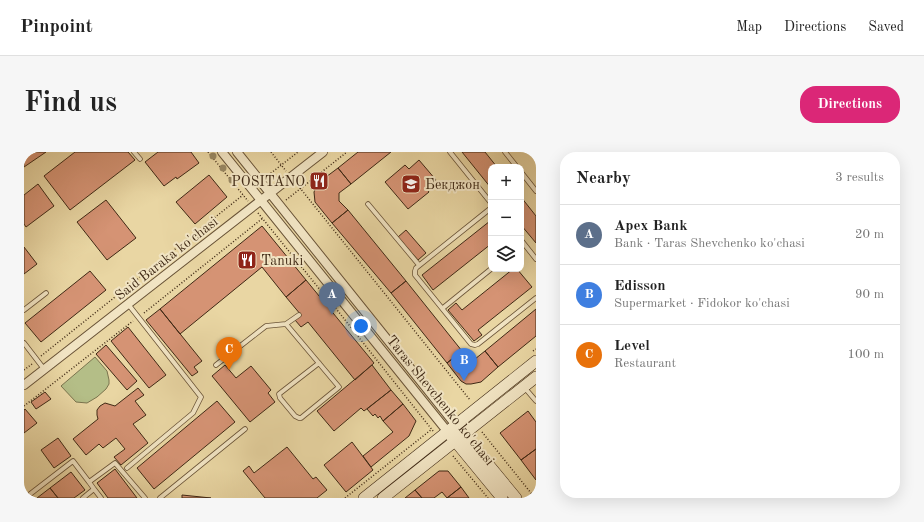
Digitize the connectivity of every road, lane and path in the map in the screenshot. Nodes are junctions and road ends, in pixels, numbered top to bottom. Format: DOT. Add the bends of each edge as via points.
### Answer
graph roads {
  1 [pos="134,152"];
  2 [pos="208,152"];
  3 [pos="222,152"];
  4 [pos="237,152"];
  5 [pos="271,152"];
  6 [pos="298,152"];
  7 [pos="324,152"];
  8 [pos="347,152"];
  9 [pos="450,152"];
  10 [pos="505,152"];
  11 [pos="140,159"];
  12 [pos="515,164"];
  13 [pos="281,165"];
  14 [pos="524,176"];
  15 [pos="291,177"];
  16 [pos="300,189"];
  17 [pos="536,191"];
  18 [pos="270,193"];
  19 [pos="243,195"];
  20 [pos="261,200"];
  21 [pos="489,200"];
  22 [pos="368,204"];
  23 [pos="279,205"];
  24 [pos="252,207"];
  25 [pos="488,210"];
  26 [pos="270,212"];
  27 [pos="262,218"];
  28 [pos="524,245"];
  29 [pos="536,259"];
  30 [pos="419,265"];
  31 [pos="488,271"];
  32 [pos="333,290"];
  33 [pos="46,293"];
  34 [pos="325,296"];
  35 [pos="536,298"];
  36 [pos="128,304"];
  37 [pos="443,308"];
  38 [pos="24,310"];
  39 [pos="299,315"];
  40 [pos="286,324"];
  41 [pos="24,343"];
  42 [pos="37,360"];
  43 [pos="536,361"];
  44 [pos="319,363"];
  45 [pos="216,365"];
  46 [pos="45,369"];
  47 [pos="24,370"];
  48 [pos="536,377"];
  49 [pos="25,383"];
  50 [pos="524,386"];
  51 [pos="470,400"];
  52 [pos="536,401"];
  53 [pos="245,429"];
  54 [pos="443,429"];
  55 [pos="481,431"];
  56 [pos="455,441"];
  57 [pos="127,468"];
  58 [pos="89,482"];
  59 [pos="94,489"];
  60 [pos="24,498"];
  61 [pos="83,498"];
  62 [pos="101,498"];
  63 [pos="145,498"];
  64 [pos="160,498"];
  65 [pos="346,498"];
  66 [pos="364,498"];
  67 [pos="383,498"];
  68 [pos="488,498"];
  69 [pos="502,498"];
  70 [pos="516,498"];
  71 [pos="535,498"];
  1 -- 11 [label="lane"];
  2 -- 19 [label="path"];
  3 -- 20 [label="street, Taras Shevchenko ko'chasi"];
  4 -- 18 [label="street, Taras Shevchenko ko'chasi"];
  5 -- 13 [label="path"];
  6 -- 13 [label="path"];
  7 -- 15 [label="street, Said Baraka ko'chasi"];
  8 -- 16 [label="path"];
  9 -- 21 [label="lane"];
  10 -- 12 [label="lane"];
  13 -- 15 [label="path"];
  14 -- 17 [label="lane"];
  15 -- 16 [label="path"];
  15 -- 18 [label="street, Said Baraka ko'chasi"];
  16 -- 23 [label="path"];
  16 -- 51 [label="path"];
  18 -- 20 [label="street, Said Baraka ko'chasi"];
  18 -- 23 [label="street, Taras Shevchenko ko'chasi"];
  19 -- 24 [label="path"];
  19 -- 42 [label="path"];
  20 -- 24 [label="street, Said Baraka ko'chasi"];
  20 -- 26 [label="street, Taras Shevchenko ko'chasi"];
  22 -- 30 [label="lane"];
  23 -- 54 [label="street, Taras Shevchenko ko'chasi"];
  24 -- 27 [label="path"];
  24 -- 36 [label="street, Said Baraka ko'chasi"];
  25 -- 30 [label="lane"];
  26 -- 27 [label="path"];
  26 -- 32 [label="street, Taras Shevchenko ko'chasi"];
  27 -- 34 [label="path"];
  28 -- 29 [label="lane"];
  30 -- 37 [label="lane" via="415,269 415,275"];
  31 -- 37 [label="lane"];
  32 -- 34 [label="lane"];
  32 -- 54 [label="street, Taras Shevchenko ko'chasi"];
  33 -- 38 [label="lane"];
  34 -- 54 [label="path"];
  35 -- 37 [label="lane" via="474,345"];
  36 -- 46 [label="street, Said Baraka ko'chasi"];
  36 -- 57 [label="lane" via="201,397 193,414"];
  39 -- 40 [label="lane"];
  40 -- 44 [label="lane"];
  40 -- 45 [label="lane" via="266,326"];
  41 -- 42 [label="lane"];
  42 -- 46 [label="lane"];
  42 -- 47 [label="path"];
  43 -- 54 [label="main road"];
  44 -- 44 [label="lane" via="279,394 298,418 339,387"];
  46 -- 49 [label="street, Said Baraka ko'chasi"];
  48 -- 50 [label="main road"];
  50 -- 52 [label="lane"];
  50 -- 56 [label="main road"];
  53 -- 64 [label="lane"];
  54 -- 56 [label="main road, Taras Shevchenko ko'chasi"];
  54 -- 65 [label="path"];
  54 -- 66 [label="main road"];
  55 -- 71 [label="path"];
  56 -- 67 [label="main road"];
  56 -- 68 [label="path"];
  56 -- 69 [label="main road, Taras Shevchenko ko'chasi"];
  56 -- 70 [label="main road, Taras Shevchenko ko'chasi"];
  58 -- 59 [label="lane"];
  58 -- 60 [label="lane" via="73,461"];
  58 -- 63 [label="lane" via="115,463"];
  59 -- 61 [label="lane"];
  59 -- 62 [label="lane"];
}
